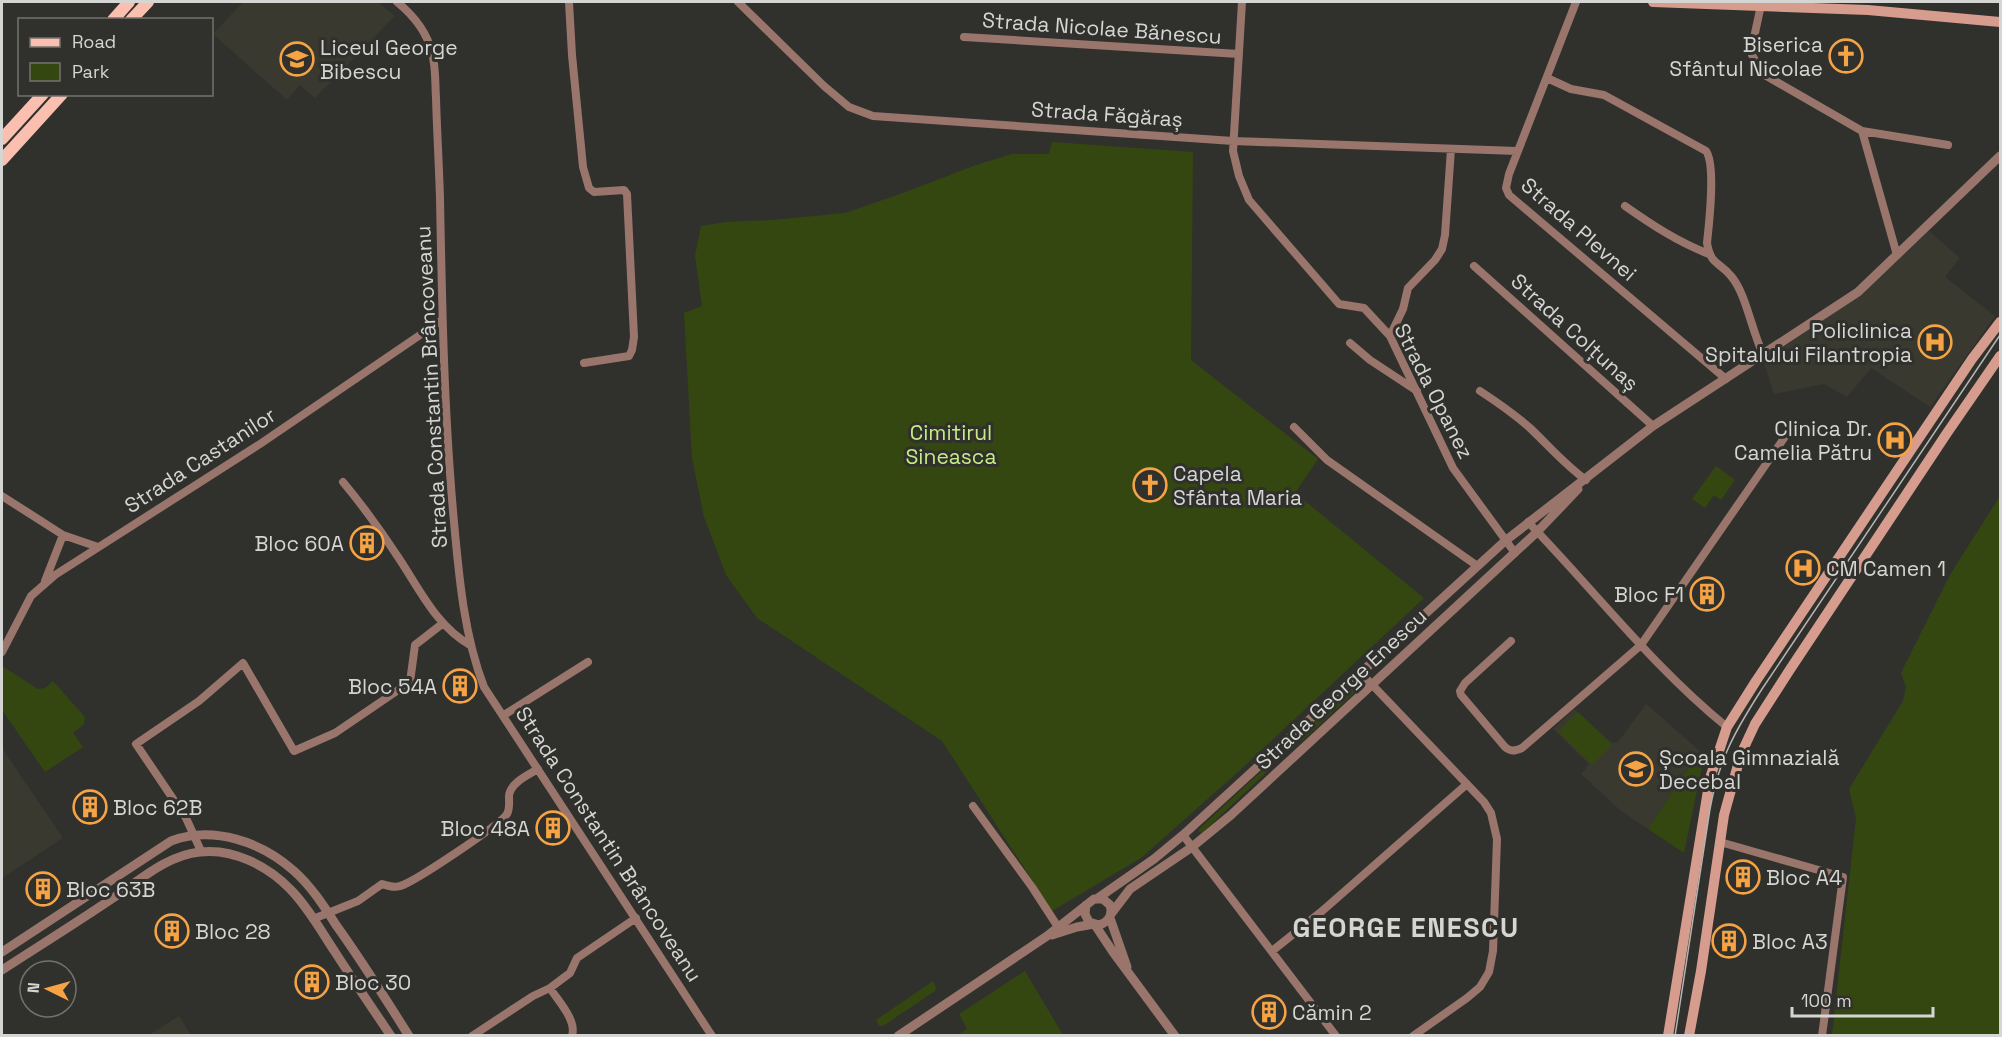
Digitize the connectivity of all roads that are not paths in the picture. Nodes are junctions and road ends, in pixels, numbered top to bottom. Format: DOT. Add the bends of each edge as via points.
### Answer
graph roads {
  1 [pos="129,2"];
  2 [pos="148,2"];
  3 [pos="397,2"];
  4 [pos="569,2"];
  5 [pos="738,2"];
  6 [pos="1242,2"];
  7 [pos="1576,2"];
  8 [pos="1653,2"];
  9 [pos="1695,2"];
  10 [pos="1761,5"];
  11 [pos="1837,5"];
  12 [pos="115,18"];
  13 [pos="133,18"];
  14 [pos="2001,22"];
  15 [pos="964,37"];
  16 [pos="1239,54"];
  17 [pos="1547,78"];
  18 [pos="41,96"];
  19 [pos="60,96"];
  20 [pos="1863,131"];
  21 [pos="2,139"];
  22 [pos="1233,141"];
  23 [pos="1948,145"];
  24 [pos="1451,149"];
  25 [pos="1517,151"];
  26 [pos="2001,156"];
  27 [pos="2,160"];
  28 [pos="1625,206"];
  29 [pos="1709,254"];
  30 [pos="1897,255"];
  31 [pos="1474,266"];
  32 [pos="442,320"];
  33 [pos="2001,322"];
  34 [pos="1390,336"];
  35 [pos="1350,342"];
  36 [pos="1763,354"];
  37 [pos="2001,356"];
  38 [pos="585,363"];
  39 [pos="1726,379"];
  40 [pos="1480,391"];
  41 [pos="1418,392"];
  42 [pos="1653,426"];
  43 [pos="1294,427"];
  44 [pos="1791,428"];
  45 [pos="1586,480"];
  46 [pos="344,482"];
  47 [pos="2,496"];
  48 [pos="1528,522"];
  49 [pos="1538,532"];
  50 [pos="63,535"];
  51 [pos="1505,541"];
  52 [pos="98,547"];
  53 [pos="1515,553"];
  54 [pos="1476,565"];
  55 [pos="44,584"];
  56 [pos="442,624"];
  57 [pos="1511,640"];
  58 [pos="470,645"];
  59 [pos="1641,645"];
  60 [pos="2,652"];
  61 [pos="588,662"];
  62 [pos="1361,672"];
  63 [pos="1372,684"];
  64 [pos="504,715"];
  65 [pos="1727,727"];
  66 [pos="538,769"];
  67 [pos="1467,784"];
  68 [pos="973,806"];
  69 [pos="195,835"];
  70 [pos="1183,835"];
  71 [pos="1720,842"];
  72 [pos="1192,847"];
  73 [pos="201,851"];
  74 [pos="1098,898"];
  75 [pos="1086,905"];
  76 [pos="329,914"];
  77 [pos="1111,916"];
  78 [pos="636,918"];
  79 [pos="313,919"];
  80 [pos="1095,925"];
  81 [pos="1058,927"];
  82 [pos="1047,936"];
  83 [pos="2,951"];
  84 [pos="1272,951"];
  85 [pos="1127,969"];
  86 [pos="2,970"];
  87 [pos="550,988"];
  88 [pos="391,1035"];
  89 [pos="409,1035"];
  90 [pos="472,1035"];
  91 [pos="572,1035"];
  92 [pos="712,1035"];
  93 [pos="898,1035"];
  94 [pos="1175,1035"];
  95 [pos="1336,1035"];
  96 [pos="1413,1035"];
  97 [pos="1668,1035"];
  98 [pos="1689,1035"];
  99 [pos="1822,1035"];
  1 -- 12 [label="main road"];
  2 -- 13 [label="main road"];
  3 -- 32 [label="street, Strada Constantin Brâncoveanu" via="429,40 433,56"];
  4 -- 38 [label="street" via="583,167 589,188 594,192 624,190 627,194 634,338 629,356"];
  5 -- 22 [label="street, Strada Făgăraș" via="824,86 849,107 873,116"];
  6 -- 16 [label="street, Strada Opanez"];
  7 -- 17 [label="street, Strada Plevnei"];
  8 -- 9 [label="main road"];
  9 -- 10 [label="main road"];
  10 -- 11 [label="main road"];
  10 -- 20 [label="street" via="1752,55 1763,74"];
  11 -- 14 [label="main road"];
  15 -- 16 [label="street, Strada Nicolae Bănescu"];
  16 -- 22 [label="street, Strada Opanez"];
  17 -- 25 [label="street, Strada Plevnei"];
  17 -- 29 [label="street" via="1571,90 1604,95 1699,146 1710,157"];
  18 -- 21 [label="main road"];
  19 -- 27 [label="main road"];
  20 -- 23 [label="street"];
  20 -- 30 [label="street"];
  22 -- 24 [label="street, Strada Făgăraș"];
  22 -- 34 [label="street, Strada Opanez" via="1239,176 1250,200 1340,304 1364,308"];
  24 -- 25 [label="street, Strada Făgăraș"];
  24 -- 34 [label="street" via="1442,249 1408,288"];
  25 -- 39 [label="street, Strada Plevnei" via="1506,188 1509,195"];
  26 -- 30 [label="street, Strada George Enescu"];
  28 -- 29 [label="street" via="1688,246"];
  29 -- 36 [label="street" via="1738,286"];
  30 -- 36 [label="street, Strada George Enescu" via="1858,292"];
  31 -- 42 [label="street, Strada Colțunaș"];
  32 -- 52 [label="street, Strada Castanilor" via="260,444"];
  32 -- 58 [label="street, Strada Constantin Brâncoveanu" via="448,463"];
  33 -- 65 [label="main road" via="1972,359"];
  34 -- 41 [label="street, Strada Opanez"];
  35 -- 41 [label="street"];
  36 -- 39 [label="street, Strada George Enescu"];
  37 -- 71 [label="main road" via="1755,724 1734,776"];
  39 -- 42 [label="street, Strada George Enescu"];
  40 -- 45 [label="street" via="1510,411"];
  41 -- 51 [label="street, Strada Opanez" via="1460,480"];
  42 -- 45 [label="street, Strada George Enescu"];
  43 -- 54 [label="street" via="1327,460"];
  44 -- 59 [label="street"];
  45 -- 48 [label="street, Strada George Enescu"];
  45 -- 49 [label="street, Strada George Enescu"];
  46 -- 56 [label="street" via="371,515"];
  47 -- 50 [label="street"];
  48 -- 49 [label="street"];
  48 -- 51 [label="street, Strada George Enescu"];
  49 -- 53 [label="street, Strada George Enescu"];
  49 -- 59 [label="street"];
  50 -- 52 [label="street"];
  50 -- 55 [label="street"];
  51 -- 53 [label="street, Strada Opanez"];
  51 -- 54 [label="street, Strada George Enescu"];
  52 -- 55 [label="street, Strada Castanilor"];
  53 -- 63 [label="street, Strada George Enescu"];
  54 -- 62 [label="street, Strada George Enescu"];
  55 -- 60 [label="street, Strada Castanilor" via="31,596"];
  56 -- 58 [label="street"];
  56 -- 69 [label="street" via="415,645 410,682 335,733 294,751 243,663 199,701 136,744"];
  57 -- 59 [label="street" via="1460,691 1505,747 1515,751"];
  58 -- 64 [label="street, Strada Constantin Brâncoveanu" via="484,687"];
  59 -- 65 [label="street"];
  61 -- 64 [label="street"];
  62 -- 63 [label="street"];
  62 -- 70 [label="street, Strada George Enescu"];
  63 -- 67 [label="street"];
  63 -- 72 [label="street, Strada George Enescu" via="1231,816"];
  64 -- 66 [label="street, Strada Constantin Brâncoveanu"];
  65 -- 97 [label="main road" via="1707,790"];
  66 -- 76 [label="street" via="509,792 507,814 499,823 472,842 407,883 392,887 382,884"];
  66 -- 78 [label="street, Strada Constantin Brâncoveanu"];
  67 -- 84 [label="street"];
  67 -- 96 [label="street" via="1484,802 1497,839 1489,972 1467,998"];
  68 -- 81 [label="street"];
  69 -- 73 [label="street"];
  69 -- 76 [label="street" via="238,839 272,855 295,872"];
  69 -- 83 [label="street" via="158,849"];
  70 -- 72 [label="street"];
  70 -- 74 [label="street, Strada George Enescu"];
  71 -- 98 [label="main road"];
  71 -- 99 [label="street" via="1843,877"];
  72 -- 77 [label="street, Strada George Enescu" via="1130,889"];
  72 -- 84 [label="street"];
  73 -- 79 [label="street" via="243,858 270,873 291,890"];
  73 -- 86 [label="street" via="158,868"];
  74 -- 75 [label="street"];
  74 -- 77 [label="street" via="1110,905"];
  75 -- 80 [label="street" via="1085,914"];
  75 -- 81 [label="street"];
  76 -- 79 [label="street"];
  76 -- 89 [label="street"];
  77 -- 80 [label="street" via="1103,924"];
  77 -- 85 [label="street"];
  78 -- 87 [label="street" via="577,958 570,973"];
  78 -- 92 [label="street, Strada Constantin Brâncoveanu"];
  79 -- 88 [label="street"];
  80 -- 82 [label="street"];
  80 -- 85 [label="street"];
  81 -- 82 [label="street"];
  82 -- 93 [label="street"];
  84 -- 95 [label="street"];
  85 -- 94 [label="street"];
  87 -- 90 [label="street"];
  87 -- 91 [label="street" via="571,1020"];
}
